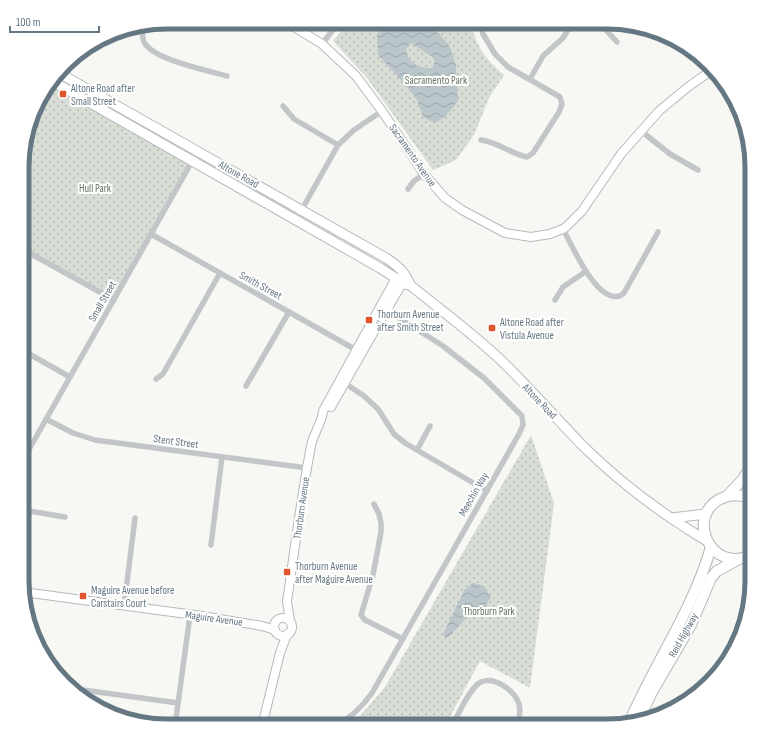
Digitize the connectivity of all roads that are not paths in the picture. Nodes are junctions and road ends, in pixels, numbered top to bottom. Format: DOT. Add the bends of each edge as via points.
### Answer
graph roads {
  1 [pos="297,29"];
  2 [pos="334,29"];
  3 [pos="482,29"];
  4 [pos="568,29"];
  5 [pos="604,29"];
  6 [pos="143,31"];
  7 [pos="617,42"];
  8 [pos="322,44"];
  9 [pos="708,73"];
  10 [pos="63,76"];
  11 [pos="227,76"];
  12 [pos="530,79"];
  13 [pos="57,84"];
  14 [pos="283,106"];
  15 [pos="382,111"];
  16 [pos="641,131"];
  17 [pos="481,140"];
  18 [pos="338,145"];
  19 [pos="198,151"];
  20 [pos="192,161"];
  21 [pos="698,170"];
  22 [pos="424,174"];
  23 [pos="408,189"];
  24 [pos="302,209"];
  25 [pos="296,220"];
  26 [pos="563,229"];
  27 [pos="658,232"];
  28 [pos="151,234"];
  29 [pos="29,253"];
  30 [pos="586,272"];
  31 [pos="220,273"];
  32 [pos="403,282"];
  33 [pos="114,300"];
  34 [pos="555,300"];
  35 [pos="384,308"];
  36 [pos="289,312"];
  37 [pos="359,351"];
  38 [pos="29,354"];
  39 [pos="70,377"];
  40 [pos="156,379"];
  41 [pos="342,382"];
  42 [pos="246,386"];
  43 [pos="46,419"];
  44 [pos="430,426"];
  45 [pos="29,449"];
  46 [pos="417,450"];
  47 [pos="222,457"];
  48 [pos="307,468"];
  49 [pos="745,476"];
  50 [pos="487,491"];
  51 [pos="727,496"];
  52 [pos="745,497"];
  53 [pos="374,504"];
  54 [pos="29,511"];
  55 [pos="706,514"];
  56 [pos="65,517"];
  57 [pos="135,518"];
  58 [pos="671,518"];
  59 [pos="709,544"];
  60 [pos="211,545"];
  61 [pos="745,557"];
  62 [pos="739,559"];
  63 [pos="29,593"];
  64 [pos="287,601"];
  65 [pos="124,606"];
  66 [pos="190,615"];
  67 [pos="290,621"];
  68 [pos="276,626"];
  69 [pos="287,634"];
  70 [pos="403,639"];
  71 [pos="280,652"];
  72 [pos="83,690"];
  73 [pos="178,703"];
  74 [pos="641,714"];
  75 [pos="632,716"];
  76 [pos="176,719"];
  77 [pos="264,719"];
  78 [pos="346,719"];
  79 [pos="456,719"];
  80 [pos="519,719"];
  1 -- 8 [label="street, Sacramento Avenue"];
  2 -- 8 [label="street"];
  3 -- 12 [label="street" via="495,54 508,67"];
  4 -- 12 [label="street" via="563,38 543,56"];
  5 -- 7 [label="street"];
  6 -- 11 [label="street" via="144,41 150,50 163,57"];
  8 -- 15 [label="street, Sacramento Avenue" via="356,76"];
  9 -- 16 [label="street, Sacramento Avenue" via="659,111"];
  10 -- 19 [label="main road, Altone Road"];
  12 -- 17 [label="street" via="560,97 562,104 533,153 527,157 490,141"];
  13 -- 20 [label="main road, Altone Road"];
  14 -- 18 [label="street" via="294,119"];
  15 -- 18 [label="street" via="354,130"];
  15 -- 22 [label="street, Sacramento Avenue"];
  16 -- 21 [label="street" via="670,154"];
  16 -- 26 [label="street, Sacramento Avenue" via="621,154 582,212"];
  18 -- 24 [label="street"];
  19 -- 20 [label="street, Small Street"];
  19 -- 24 [label="main road, Altone Road"];
  20 -- 25 [label="main road, Altone Road"];
  20 -- 28 [label="street, Small Street"];
  22 -- 23 [label="street"];
  22 -- 26 [label="street, Sacramento Avenue" via="445,198 505,233 531,237"];
  24 -- 25 [label="street"];
  24 -- 32 [label="main road, Altone Road" via="393,262 408,280"];
  25 -- 32 [label="main road, Altone Road"];
  26 -- 30 [label="street"];
  27 -- 30 [label="street" via="624,293 619,296 602,292"];
  28 -- 31 [label="street, Smith Street"];
  28 -- 33 [label="street, Small Street"];
  29 -- 33 [label="street"];
  30 -- 34 [label="street" via="563,287"];
  31 -- 36 [label="street, Smith Street"];
  31 -- 40 [label="street" via="163,374"];
  32 -- 35 [label="street, Thorburn Avenue"];
  32 -- 58 [label="main road, Altone Road" via="462,325 583,445"];
  33 -- 39 [label="street, Small Street"];
  35 -- 37 [label="street, Thorburn Avenue"];
  35 -- 50 [label="street, Meechin Way" via="443,346 484,378 522,416 523,424 519,434"];
  36 -- 37 [label="street, Smith Street"];
  36 -- 42 [label="street"];
  37 -- 41 [label="street, Thorburn Avenue"];
  38 -- 39 [label="street"];
  39 -- 43 [label="street, Small Street"];
  41 -- 46 [label="street" via="378,408 394,434"];
  41 -- 48 [label="street, Thorburn Avenue" via="314,434"];
  43 -- 45 [label="street, Small Street"];
  43 -- 47 [label="street, Stent Street" via="73,434 95,440"];
  44 -- 46 [label="street"];
  46 -- 50 [label="street"];
  47 -- 48 [label="street, Stent Street"];
  47 -- 60 [label="street"];
  48 -- 64 [label="street, Thorburn Avenue"];
  49 -- 51 [label="highway"];
  50 -- 70 [label="street, Meechin Way"];
  51 -- 52 [label="highway"];
  51 -- 55 [label="highway" via="713,505"];
  53 -- 70 [label="street" via="379,514 381,532 373,575 361,615 365,620"];
  54 -- 56 [label="street"];
  55 -- 58 [label="main road"];
  55 -- 59 [label="highway" via="704,530"];
  57 -- 65 [label="street"];
  58 -- 59 [label="main road, Altone Road"];
  59 -- 62 [label="highway" via="722,556"];
  59 -- 75 [label="highway, Reid Highway" via="706,567"];
  61 -- 62 [label="highway"];
  62 -- 74 [label="highway, Reid Highway" via="711,578 691,625"];
  63 -- 65 [label="street, Maguire Avenue"];
  64 -- 67 [label="street, Thorburn Avenue"];
  64 -- 68 [label="street, Thorburn Avenue"];
  65 -- 66 [label="street, Maguire Avenue"];
  66 -- 68 [label="street, Maguire Avenue"];
  66 -- 73 [label="street"];
  67 -- 68 [label="street" via="286,618"];
  67 -- 69 [label="street" via="291,628"];
  68 -- 69 [label="street" via="280,635"];
  68 -- 71 [label="street"];
  69 -- 71 [label="street"];
  70 -- 78 [label="street, Meechin Way" via="365,703"];
  71 -- 77 [label="street"];
  72 -- 73 [label="street"];
  73 -- 76 [label="street"];
  79 -- 80 [label="street" via="475,687 489,680 510,690 519,704"];
}
